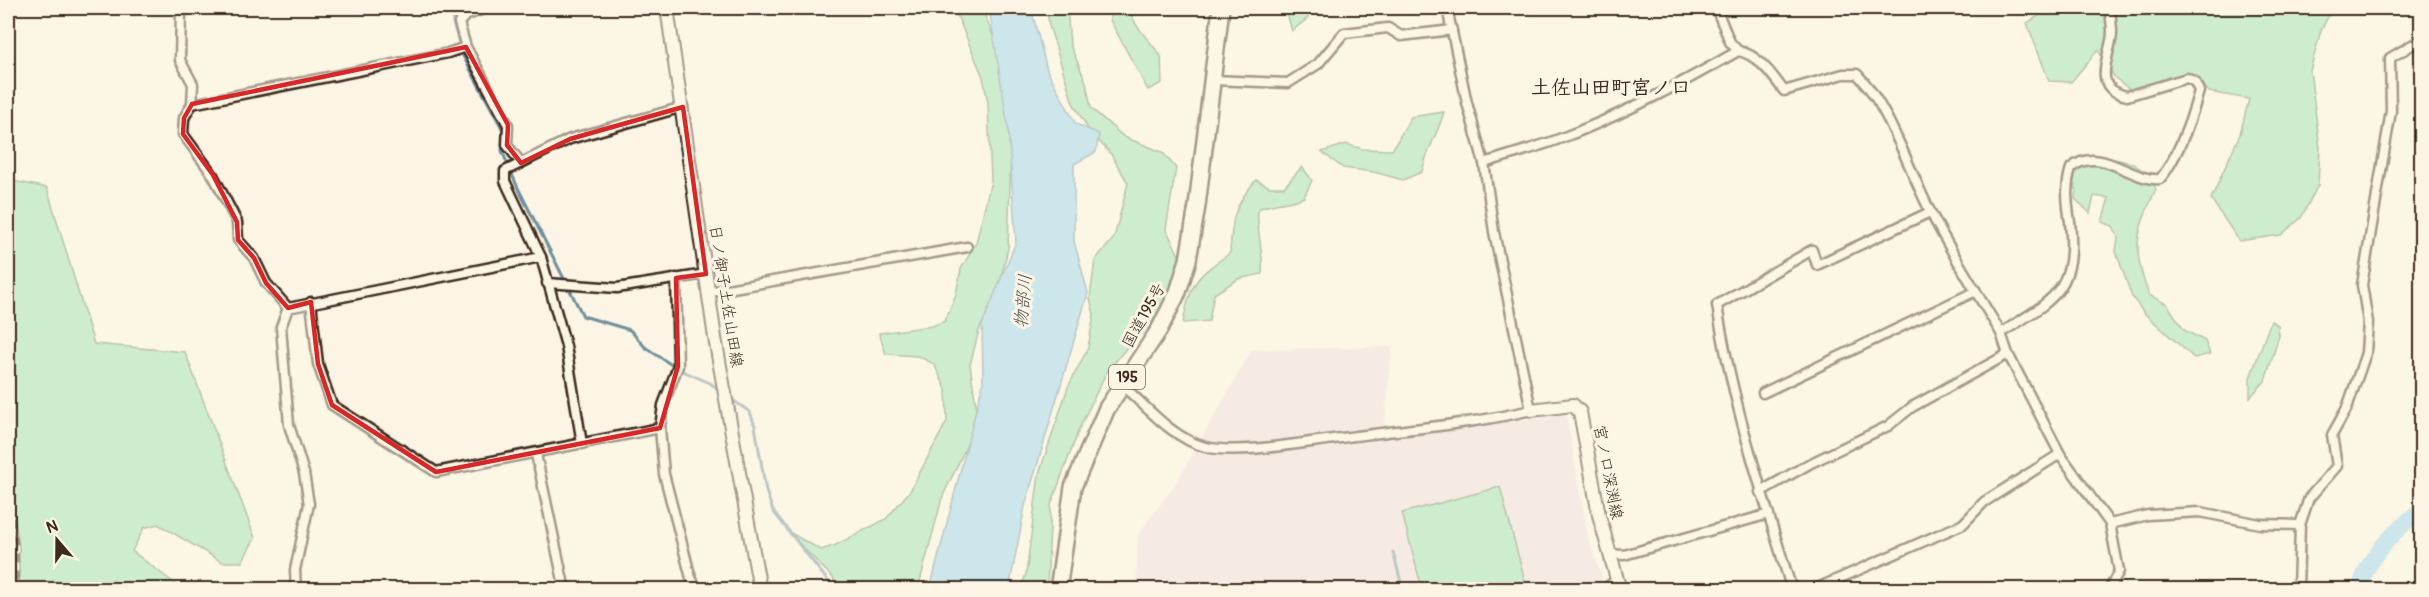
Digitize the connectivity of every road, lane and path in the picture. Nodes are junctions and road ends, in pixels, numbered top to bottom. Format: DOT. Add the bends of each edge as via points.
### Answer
graph roads {
  1 [pos="181,8"];
  2 [pos="486,8"];
  3 [pos="686,8"];
  4 [pos="1221,8"];
  5 [pos="1447,8"];
  6 [pos="1716,8"];
  7 [pos="2110,8"];
  8 [pos="667,9"];
  9 [pos="1452,30"];
  10 [pos="2421,39"];
  11 [pos="466,46"];
  12 [pos="1738,51"];
  13 [pos="1213,80"];
  14 [pos="192,104"];
  15 [pos="683,107"];
  16 [pos="518,163"];
  17 [pos="1484,163"];
  18 [pos="1930,212"];
  19 [pos="967,247"];
  20 [pos="541,257"];
  21 [pos="706,274"];
  22 [pos="676,278"];
  23 [pos="547,283"];
  24 [pos="1976,291"];
  25 [pos="710,292"];
  26 [pos="311,302"];
  27 [pos="288,308"];
  28 [pos="2001,333"];
  29 [pos="2008,354"];
  30 [pos="1122,385"];
  31 [pos="1763,393"];
  32 [pos="1531,410"];
  33 [pos="660,428"];
  34 [pos="582,444"];
  35 [pos="536,454"];
  36 [pos="2060,454"];
  37 [pos="1760,492"];
  38 [pos="1769,514"];
  39 [pos="2110,524"];
  40 [pos="2300,525"];
  41 [pos="1609,554"];
  42 [pos="1618,585"];
  43 [pos="296,590"];
  44 [pos="565,590"];
  45 [pos="698,590"];
  46 [pos="760,590"];
  47 [pos="1058,590"];
  48 [pos="1604,590"];
  49 [pos="1792,590"];
  50 [pos="1813,590"];
  51 [pos="2109,590"];
  52 [pos="2298,590"];
  1 -- 14 [label="street" via="180,60 193,84"];
  2 -- 11 [label="street" via="465,16 459,23"];
  3 -- 8 [label="street"];
  4 -- 13 [label="highway, 国道195号 / 195"];
  5 -- 9 [label="street"];
  6 -- 12 [label="street" via="1730,42"];
  7 -- 28 [label="street" via="2112,32 2104,71 2109,85 2127,96 2187,78 2195,82 2199,91 2194,110 2168,170 2160,179 2150,180 2096,160 2087,159 2071,168 2066,199 2072,254 2064,285 2040,308"];
  8 -- 15 [label="main road, 日ノ御子土佐山田線"];
  9 -- 13 [label="street" via="1401,36 1388,28 1344,33 1318,64 1288,83"];
  9 -- 17 [label="street"];
  10 -- 40 [label="street" via="2390,58 2391,111 2362,285 2368,322 2366,353 2347,408 2332,435 2337,466 2309,498"];
  11 -- 14 [label="street" via="448,53"];
  11 -- 16 [label="street" via="508,125 507,145"];
  12 -- 17 [label="street" via="1610,117 1560,139"];
  12 -- 18 [label="street" via="1770,71 1784,91 1843,74 1857,74 1887,121"];
  13 -- 30 [label="highway, 国道195号 / 195" via="1188,260 1178,292 1159,330"];
  14 -- 27 [label="street" via="184,118 183,134 213,175 237,222 238,240 254,258 266,284"];
  15 -- 16 [label="street" via="570,140"];
  15 -- 21 [label="main road, 日ノ御子土佐山田線"];
  16 -- 20 [label="street" via="505,171 505,181"];
  17 -- 32 [label="street" via="1494,232"];
  18 -- 24 [label="street"];
  18 -- 37 [label="street" via="1817,265 1812,249 1717,305 1736,404"];
  19 -- 25 [label="street"];
  20 -- 23 [label="street"];
  20 -- 26 [label="street"];
  21 -- 22 [label="street"];
  21 -- 25 [label="main road, 日ノ御子土佐山田線"];
  22 -- 23 [label="street" via="617,288"];
  22 -- 33 [label="street" via="678,366 663,405"];
  23 -- 34 [label="street" via="566,346"];
  24 -- 28 [label="street"];
  24 -- 31 [label="street"];
  25 -- 46 [label="main road, 日ノ御子土佐山田線"];
  26 -- 27 [label="street"];
  26 -- 35 [label="street" via="318,364 332,405 436,472"];
  27 -- 43 [label="street" via="281,327 289,425 304,472 309,504"];
  28 -- 29 [label="street"];
  29 -- 36 [label="street"];
  29 -- 37 [label="street" via="1912,407 1888,426"];
  30 -- 32 [label="street" via="1170,430 1204,447 1218,449 1277,446 1490,420"];
  30 -- 47 [label="highway, 国道195号 / 195" via="1088,447 1073,487"];
  32 -- 41 [label="main road, 宮ノ口深渕線" via="1573,405 1580,412"];
  33 -- 34 [label="street"];
  33 -- 45 [label="street" via="664,474 691,578"];
  34 -- 35 [label="street"];
  35 -- 44 [label="street"];
  36 -- 39 [label="street"];
  36 -- 50 [label="street" via="1984,502 1964,524"];
  37 -- 38 [label="street"];
  38 -- 41 [label="street" via="1624,555"];
  38 -- 49 [label="street"];
  39 -- 40 [label="street" via="2148,515 2200,512 2260,524"];
  39 -- 51 [label="street" via="2119,571"];
  40 -- 52 [label="street"];
  41 -- 42 [label="main road, 宮ノ口深渕線"];
  42 -- 48 [label="street"];
}
